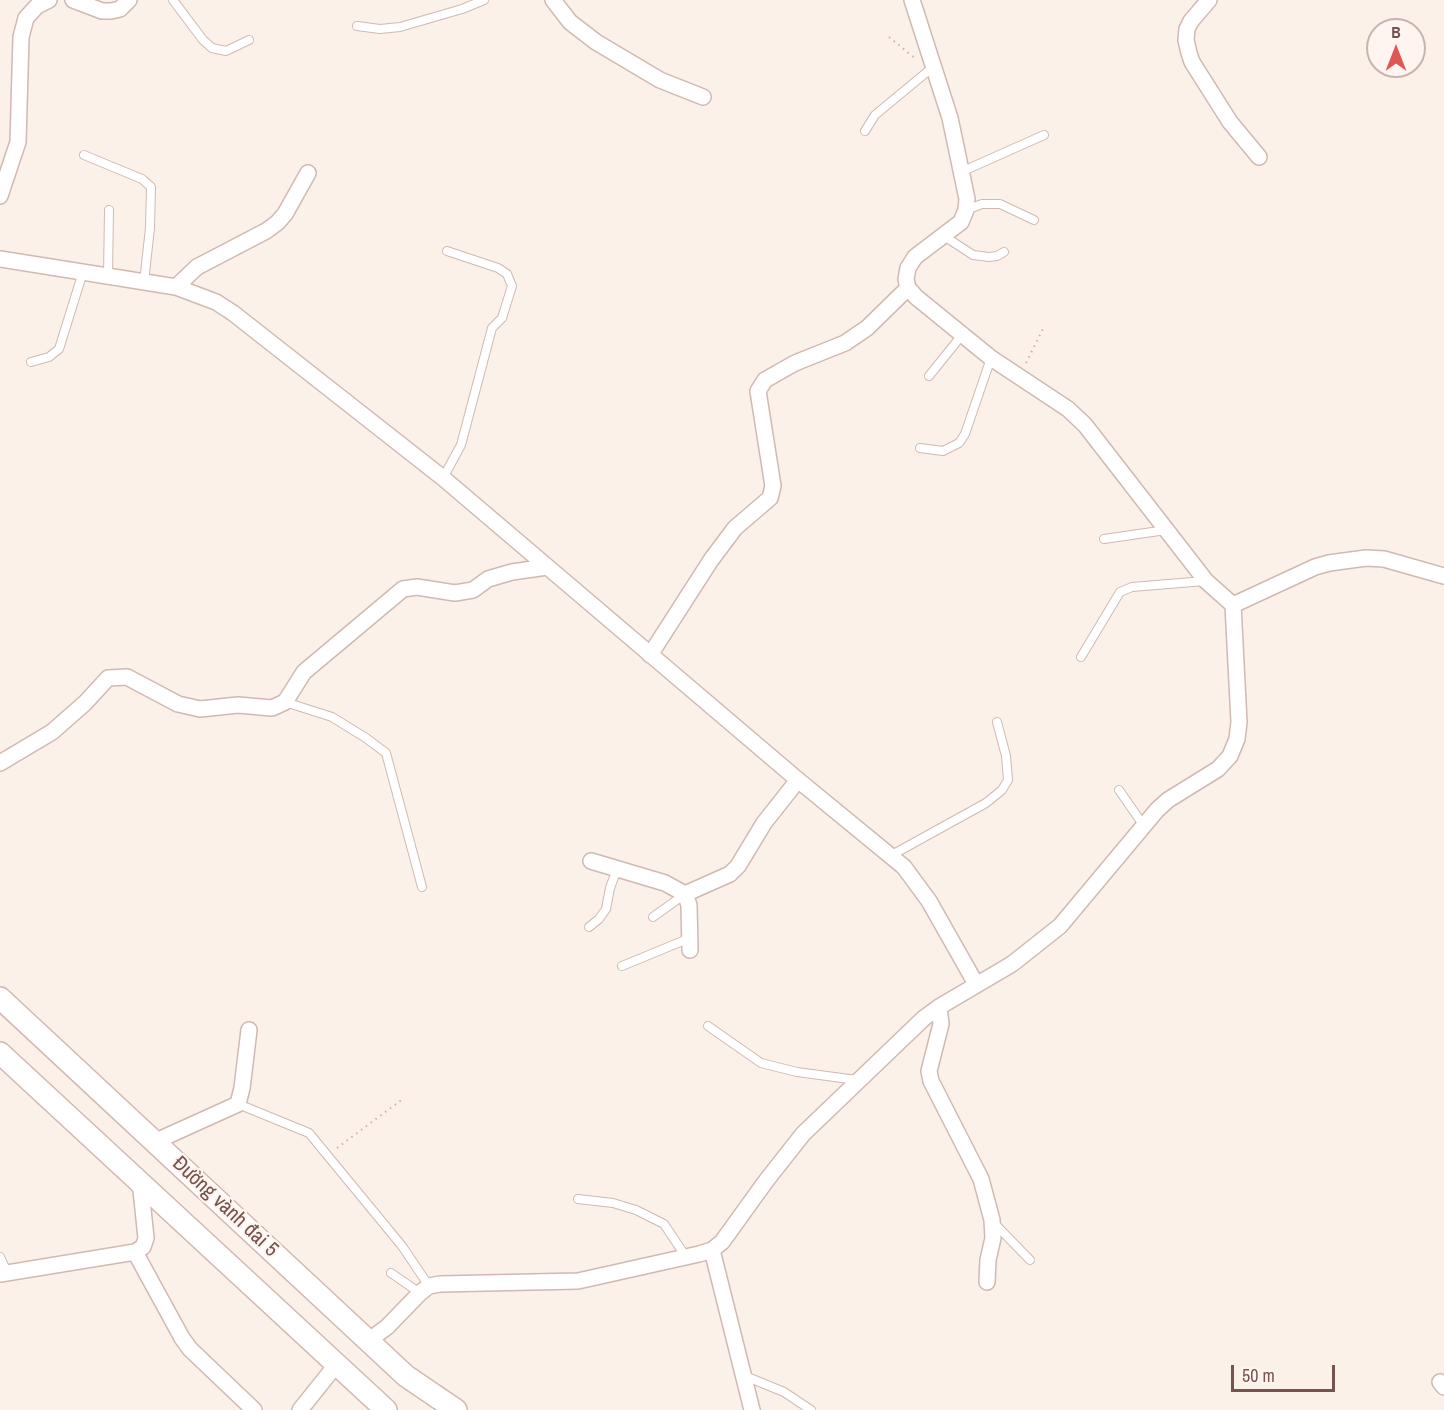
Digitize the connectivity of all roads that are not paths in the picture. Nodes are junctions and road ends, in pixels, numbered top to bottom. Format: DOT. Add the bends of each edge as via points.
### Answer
graph roads {
  1 [pos="74,0"];
  2 [pos="129,0"];
  3 [pos="173,0"];
  4 [pos="484,0"];
  5 [pos="553,0"];
  6 [pos="912,0"];
  7 [pos="1209,0"];
  8 [pos="39,2"];
  9 [pos="357,26"];
  10 [pos="249,40"];
  11 [pos="932,68"];
  12 [pos="703,98"];
  13 [pos="865,130"];
  14 [pos="1044,135"];
  15 [pos="84,155"];
  16 [pos="1259,158"];
  17 [pos="961,172"];
  18 [pos="308,173"];
  19 [pos="0,196"];
  20 [pos="109,210"];
  21 [pos="966,210"];
  22 [pos="1034,220"];
  23 [pos="944,236"];
  24 [pos="447,251"];
  25 [pos="1004,252"];
  26 [pos="0,259"];
  27 [pos="83,272"];
  28 [pos="108,276"];
  29 [pos="144,282"];
  30 [pos="176,287"];
  31 [pos="908,288"];
  32 [pos="962,335"];
  33 [pos="991,358"];
  34 [pos="31,362"];
  35 [pos="929,376"];
  36 [pos="920,448"];
  37 [pos="443,478"];
  38 [pos="1166,530"];
  39 [pos="1104,539"];
  40 [pos="547,567"];
  41 [pos="1444,576"];
  42 [pos="1206,581"];
  43 [pos="1233,606"];
  44 [pos="650,654"];
  45 [pos="1081,657"];
  46 [pos="285,702"];
  47 [pos="997,722"];
  48 [pos="0,763"];
  49 [pos="798,780"];
  50 [pos="1119,790"];
  51 [pos="1144,826"];
  52 [pos="890,856"];
  53 [pos="591,861"];
  54 [pos="617,869"];
  55 [pos="422,887"];
  56 [pos="685,894"];
  57 [pos="653,917"];
  58 [pos="590,927"];
  59 [pos="690,944"];
  60 [pos="621,966"];
  61 [pos="976,984"];
  62 [pos="0,998"];
  63 [pos="939,1007"];
  64 [pos="708,1026"];
  65 [pos="249,1030"];
  66 [pos="0,1053"];
  67 [pos="859,1080"];
  68 [pos="238,1104"];
  69 [pos="154,1142"];
  70 [pos="136,1180"];
  71 [pos="578,1199"];
  72 [pos="992,1221"];
  73 [pos="712,1250"];
  74 [pos="135,1252"];
  75 [pos="0,1257"];
  76 [pos="686,1257"];
  77 [pos="1030,1260"];
  78 [pos="4,1273"];
  79 [pos="391,1273"];
  80 [pos="987,1282"];
  81 [pos="424,1289"];
  82 [pos="368,1341"];
  83 [pos="336,1365"];
  84 [pos="745,1376"];
  85 [pos="254,1410"];
  86 [pos="300,1410"];
  87 [pos="386,1410"];
  88 [pos="456,1410"];
  89 [pos="752,1410"];
  90 [pos="812,1410"];
  1 -- 2 [label="street" via="111,12"];
  3 -- 10 [label="lane" via="212,48 226,51"];
  4 -- 9 [label="lane" via="400,27"];
  5 -- 12 [label="street" via="570,22 596,42 660,80"];
  6 -- 11 [label="street"];
  7 -- 16 [label="street" via="1187,29 1188,53 1230,122"];
  8 -- 19 [label="street" via="26,18 21,37 18,142"];
  11 -- 13 [label="lane" via="875,115"];
  11 -- 17 [label="street" via="950,118"];
  14 -- 17 [label="lane"];
  15 -- 29 [label="lane" via="142,179 151,187"];
  17 -- 21 [label="street"];
  18 -- 30 [label="street" via="277,223 196,267"];
  20 -- 28 [label="lane"];
  21 -- 22 [label="lane" via="982,204 1000,204"];
  21 -- 23 [label="street" via="961,222"];
  23 -- 25 [label="lane" via="974,255 989,257"];
  23 -- 31 [label="street" via="915,257 908,268"];
  24 -- 37 [label="lane" via="498,268 507,274 512,286 502,318 492,328 460,446"];
  26 -- 27 [label="street"];
  27 -- 28 [label="street"];
  27 -- 34 [label="lane" via="59,348 49,357"];
  28 -- 29 [label="street"];
  29 -- 30 [label="street"];
  30 -- 37 [label="street" via="233,313"];
  31 -- 32 [label="street"];
  31 -- 44 [label="street" via="845,344 795,363 765,380 758,391 773,486 770,498 735,528"];
  32 -- 33 [label="street"];
  32 -- 35 [label="lane"];
  33 -- 36 [label="lane" via="965,434 958,443 943,451"];
  33 -- 38 [label="street" via="1062,404 1084,425"];
  37 -- 40 [label="street"];
  38 -- 39 [label="lane"];
  38 -- 42 [label="street"];
  40 -- 44 [label="street"];
  40 -- 46 [label="street" via="512,572 488,579 473,590 455,593 417,587 403,589 304,672"];
  41 -- 43 [label="street" via="1384,559 1329,563"];
  42 -- 43 [label="street"];
  42 -- 45 [label="lane" via="1132,587 1120,592"];
  43 -- 51 [label="street" via="1237,739 1218,770 1168,800"];
  44 -- 49 [label="street"];
  46 -- 48 [label="street" via="272,708 238,705 200,709 178,704 126,677 108,678 52,732"];
  46 -- 55 [label="lane" via="332,717 386,753"];
  47 -- 52 [label="lane" via="1008,780 1002,790 986,803"];
  49 -- 52 [label="street"];
  49 -- 56 [label="street" via="764,823 738,866 730,874"];
  50 -- 51 [label="lane"];
  51 -- 61 [label="street" via="1060,926 1012,964"];
  52 -- 61 [label="street" via="917,883"];
  53 -- 54 [label="street"];
  54 -- 56 [label="street" via="665,883"];
  54 -- 58 [label="lane" via="606,909"];
  56 -- 57 [label="lane"];
  56 -- 59 [label="street"];
  59 -- 60 [label="lane"];
  61 -- 63 [label="street"];
  62 -- 69 [label="main road, Đường vành đai 5"];
  63 -- 67 [label="street"];
  63 -- 72 [label="street" via="941,1024 930,1061 931,1081 976,1166"];
  64 -- 67 [label="lane" via="761,1063"];
  65 -- 68 [label="street"];
  66 -- 70 [label="main road, Đường vành đai 5"];
  67 -- 73 [label="street" via="803,1134"];
  68 -- 69 [label="street"];
  68 -- 81 [label="lane" via="309,1133 402,1246"];
  69 -- 82 [label="main road, Đường vành đai 5"];
  70 -- 74 [label="street" via="141,1190 146,1239"];
  70 -- 83 [label="main road, Đường vành đai 5"];
  71 -- 76 [label="lane" via="613,1203 664,1224"];
  72 -- 77 [label="lane"];
  72 -- 80 [label="street"];
  73 -- 76 [label="street"];
  73 -- 84 [label="street"];
  74 -- 78 [label="street"];
  74 -- 85 [label="street" via="190,1349"];
  75 -- 78 [label="lane"];
  76 -- 81 [label="street" via="562,1283 440,1284"];
  79 -- 81 [label="lane"];
  81 -- 82 [label="street"];
  82 -- 88 [label="main road, Đường vành đai 5" via="406,1376"];
  83 -- 86 [label="street"];
  83 -- 87 [label="main road, Đường vành đai 5"];
  84 -- 89 [label="street"];
  84 -- 90 [label="lane" via="784,1392"];
}
